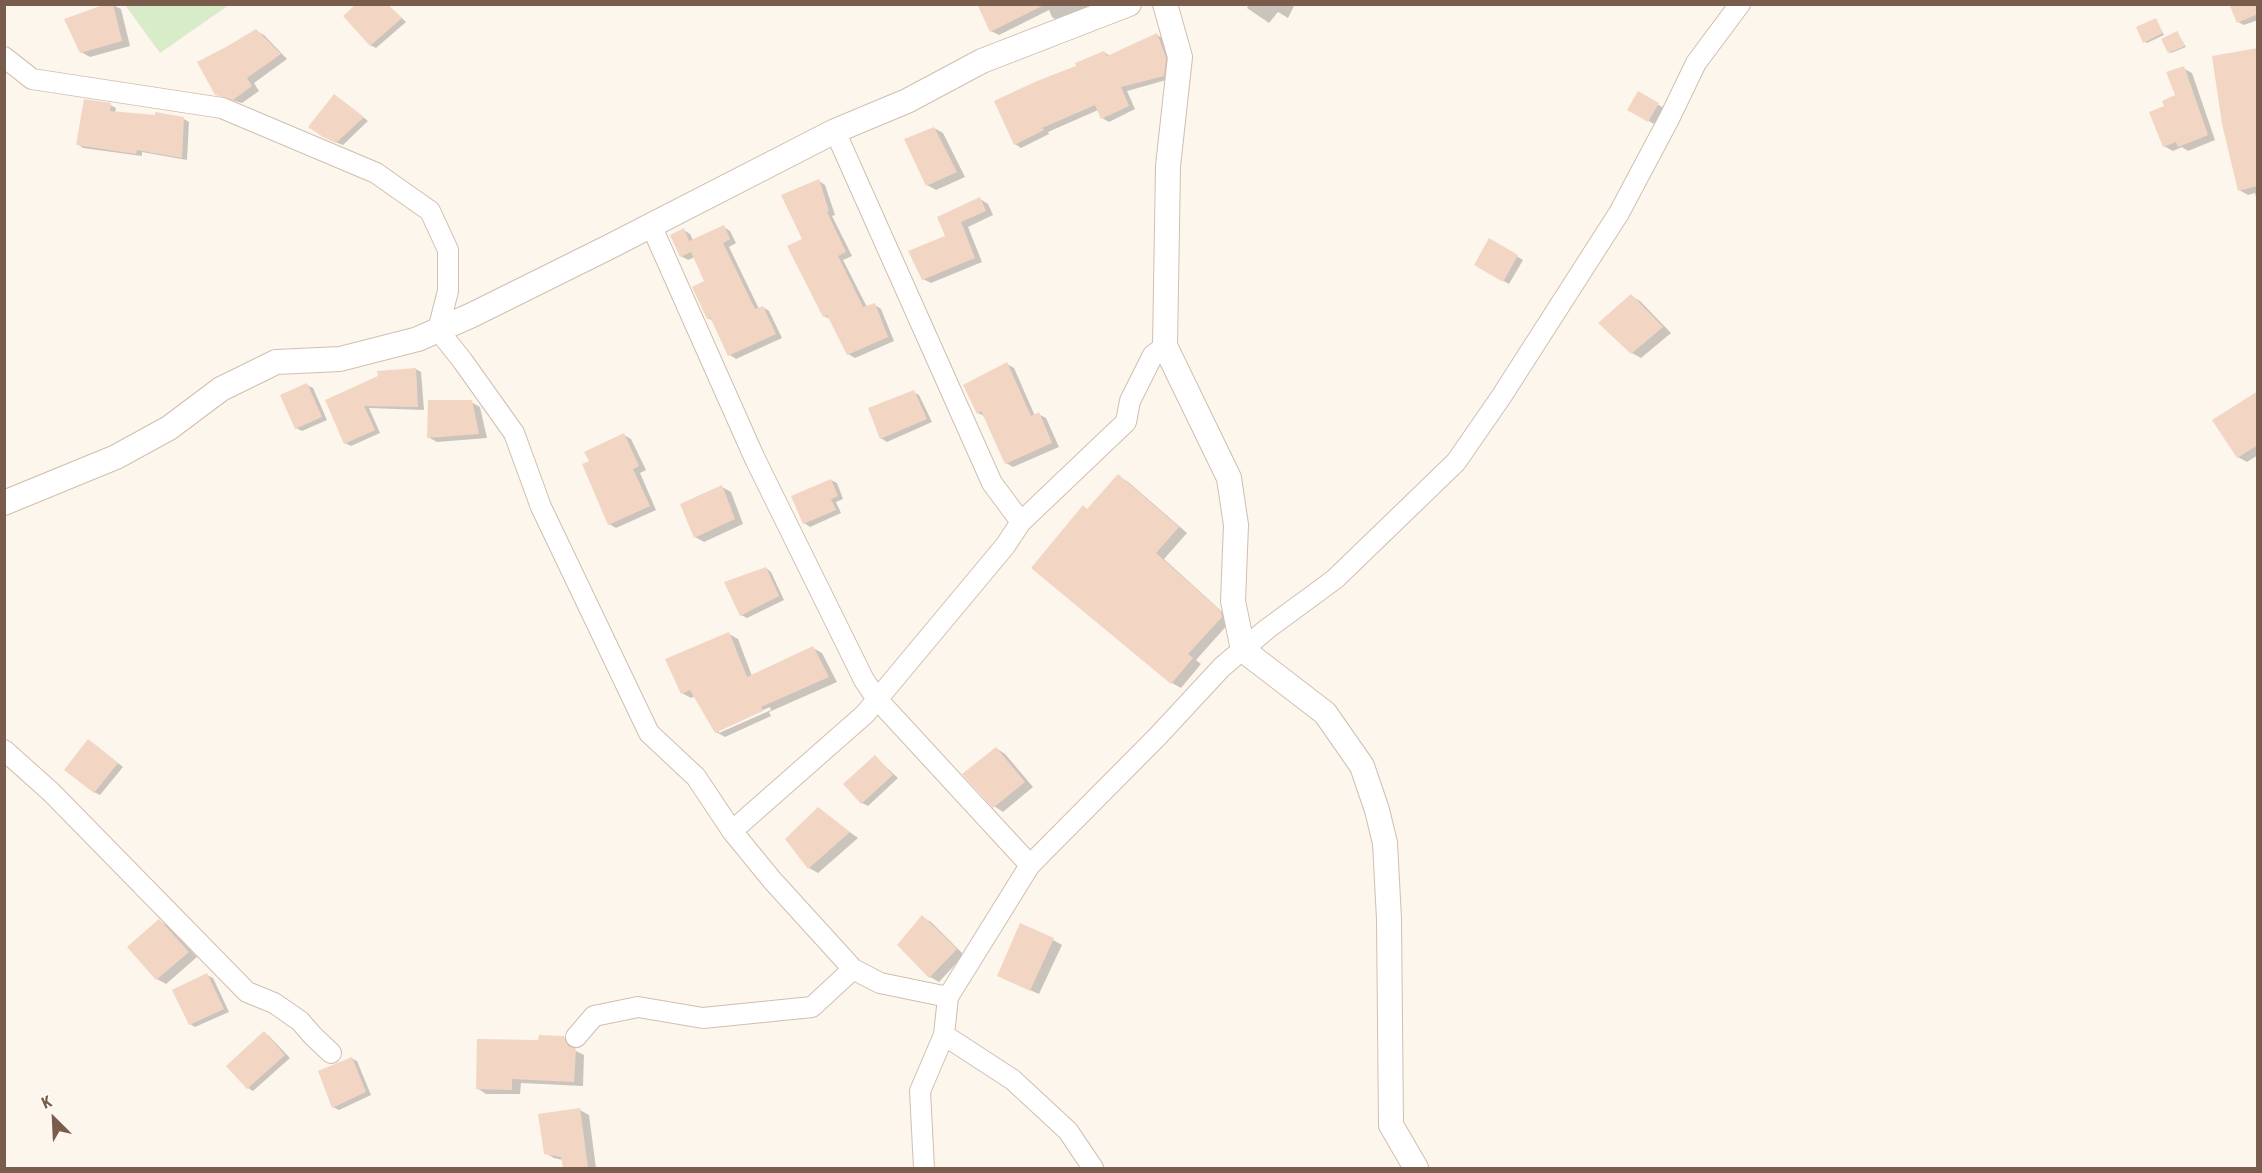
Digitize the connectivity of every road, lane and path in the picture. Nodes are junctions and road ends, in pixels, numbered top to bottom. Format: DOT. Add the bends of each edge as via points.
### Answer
graph roads {
  1 [pos="1129,4"];
  2 [pos="1165,4"];
  3 [pos="1740,4"];
  4 [pos="4,57"];
  5 [pos="835,131"];
  6 [pos="651,225"];
  7 [pos="438,330"];
  8 [pos="1165,346"];
  9 [pos="4,503"];
  10 [pos="1021,522"];
  11 [pos="1243,650"];
  12 [pos="877,699"];
  13 [pos="4,750"];
  14 [pos="732,831"];
  15 [pos="1030,865"];
  16 [pos="853,969"];
  17 [pos="948,997"];
  18 [pos="945,1035"];
  19 [pos="576,1037"];
  20 [pos="331,1053"];
  21 [pos="924,1168"];
  22 [pos="1093,1168"];
  23 [pos="1416,1168"];
  1 -- 5 [label="street" via="982,61 907,101"];
  2 -- 8 [label="street" via="1180,57 1168,166"];
  3 -- 11 [label="street" via="1696,63 1619,213 1456,462 1335,579"];
  4 -- 7 [label="street" via="32,79 222,108 376,173 430,211 448,250 448,291"];
  5 -- 6 [label="street"];
  5 -- 10 [label="street" via="992,483"];
  6 -- 7 [label="street"];
  6 -- 12 [label="street" via="755,459"];
  7 -- 9 [label="street" via="418,339 340,358 276,362 221,389 169,428 116,457"];
  7 -- 14 [label="street" via="514,433 541,507 649,733 696,777"];
  8 -- 10 [label="street" via="1153,355 1130,401 1125,422"];
  8 -- 11 [label="street" via="1229,478 1236,525 1233,601"];
  10 -- 12 [label="street"];
  11 -- 15 [label="street"];
  11 -- 23 [label="street" via="1325,713 1362,766 1377,810 1385,843 1389,920 1391,1125"];
  12 -- 14 [label="street" via="865,714"];
  12 -- 15 [label="street"];
  13 -- 20 [label="street" via="51,792 247,992 274,1003 300,1021"];
  14 -- 16 [label="street"];
  15 -- 17 [label="street"];
  16 -- 17 [label="street" via="880,983"];
  16 -- 19 [label="street" via="812,1007 703,1018 638,1007 594,1016"];
  17 -- 18 [label="street"];
  18 -- 21 [label="street" via="920,1091"];
  18 -- 22 [label="street" via="1013,1080 1068,1131"];
}
